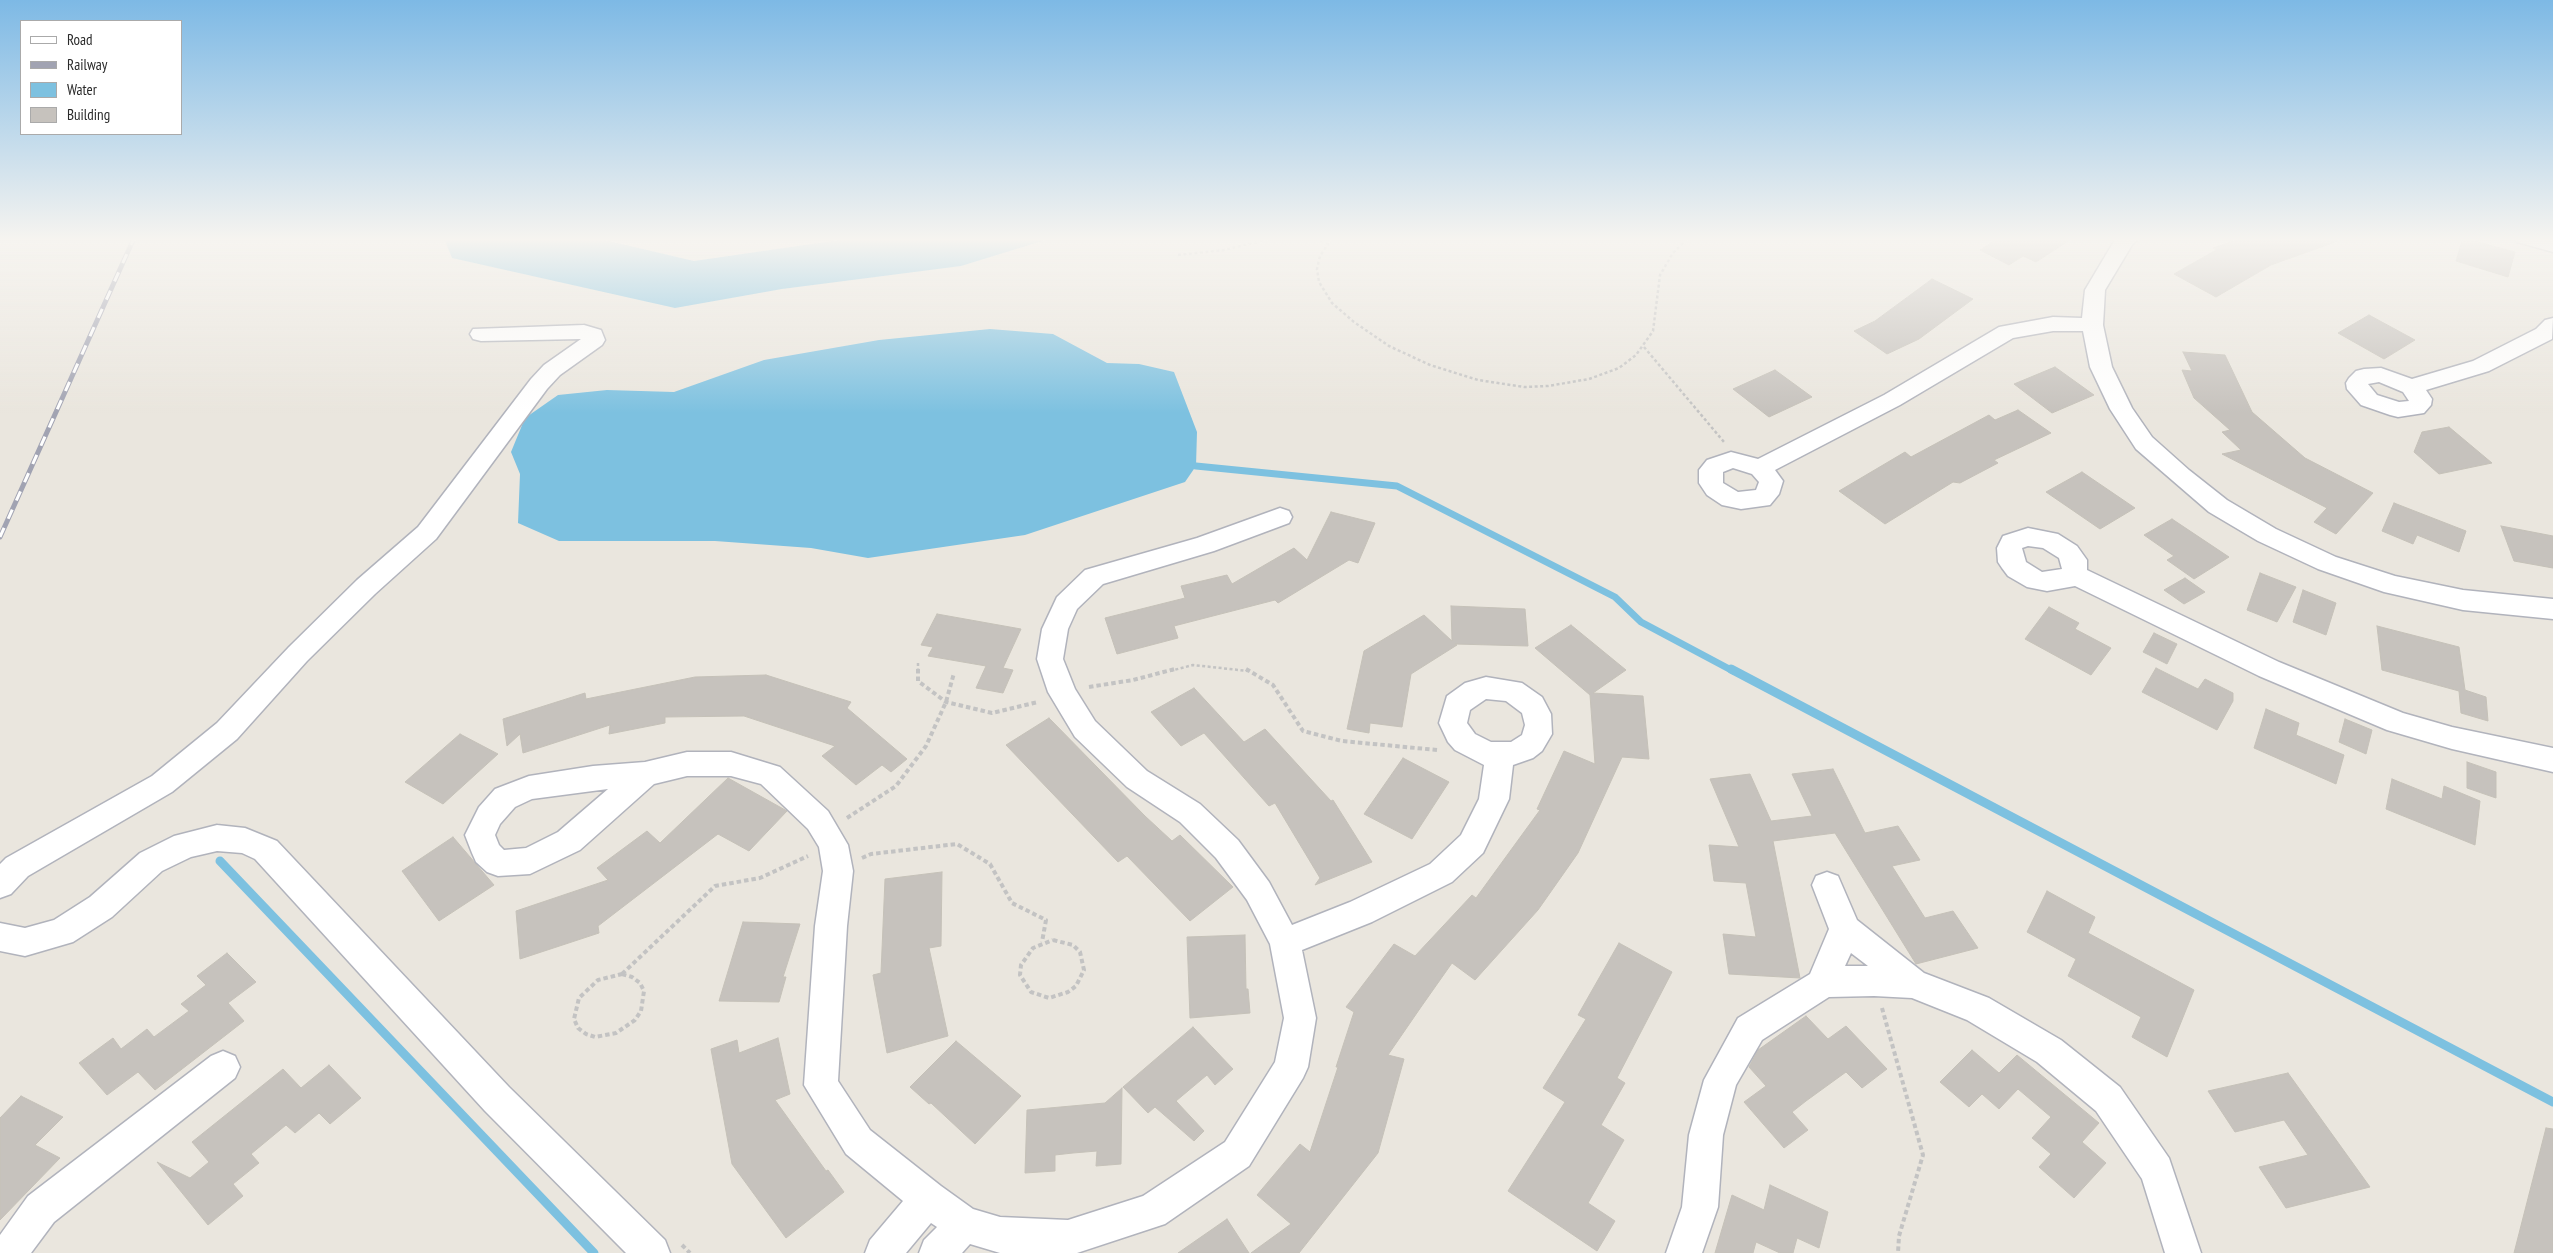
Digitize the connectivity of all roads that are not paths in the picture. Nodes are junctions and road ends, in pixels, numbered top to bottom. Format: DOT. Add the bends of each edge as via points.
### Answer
graph roads {
  1 [pos="2094,296"];
  2 [pos="2092,325"];
  3 [pos="2553,325"];
  4 [pos="481,334"];
  5 [pos="2411,387"];
  6 [pos="1750,464"];
  7 [pos="1280,517"];
  8 [pos="2073,574"];
  9 [pos="2553,609"];
  10 [pos="1488,752"];
  11 [pos="2553,760"];
  12 [pos="645,774"];
  13 [pos="0,885"];
  14 [pos="1827,885"];
  15 [pos="1845,929"];
  16 [pos="0,938"];
  17 [pos="1285,942"];
  18 [pos="1913,983"];
  19 [pos="1822,984"];
  20 [pos="223,1067"];
  21 [pos="928,1199"];
  22 [pos="964,1224"];
  23 [pos="9,1253"];
  24 [pos="652,1253"];
  25 [pos="883,1253"];
  26 [pos="937,1253"];
  27 [pos="1684,1253"];
  28 [pos="2183,1253"];
  1 -- 2 [label="street"];
  2 -- 6 [label="street" via="2053,324 2006,332 1892,400"];
  2 -- 9 [label="street" via="2101,368 2121,409 2144,443 2218,506 2267,535 2327,563 2393,585 2463,600"];
  3 -- 5 [label="street" via="2544,334 2481,366"];
  4 -- 13 [label="street" via="584,332 593,335 594,340 552,370 539,384 427,533 366,587 226,731 162,784 17,867"];
  7 -- 17 [label="street" via="1205,545 1094,577 1066,604 1055,629 1050,658 1062,692 1085,729 1131,773 1190,813 1227,849 1258,891"];
  8 -- 11 [label="street" via="2269,669 2397,722 2452,738"];
  10 -- 17 [label="street" via="1494,800 1472,844 1441,873 1361,912"];
  12 -- 12 [label="street" via="529,788 505,798 489,816 480,835 487,853 498,863 530,861 569,841"];
  12 -- 21 [label="street" via="687,764 731,764 770,775 830,845 831,926 821,1085 858,1142"];
  14 -- 15 [label="street"];
  15 -- 18 [label="street"];
  15 -- 19 [label="street"];
  16 -- 24 [label="street" via="26,942 62,932 101,907 152,862 185,844 216,838 245,840 266,850 496,1099"];
  17 -- 22 [label="street" via="1300,1018 1291,1067 1237,1154 1152,1211 1068,1238 1000,1235"];
  18 -- 19 [label="street" via="1837,981"];
  18 -- 28 [label="street" via="1978,1009 2041,1046 2108,1099 2157,1170"];
  19 -- 27 [label="street" via="1750,1029 1721,1080 1706,1135 1700,1207"];
  20 -- 23 [label="street" via="41,1209"];
  21 -- 22 [label="street"];
  21 -- 25 [label="street"];
  22 -- 26 [label="street"];
}
